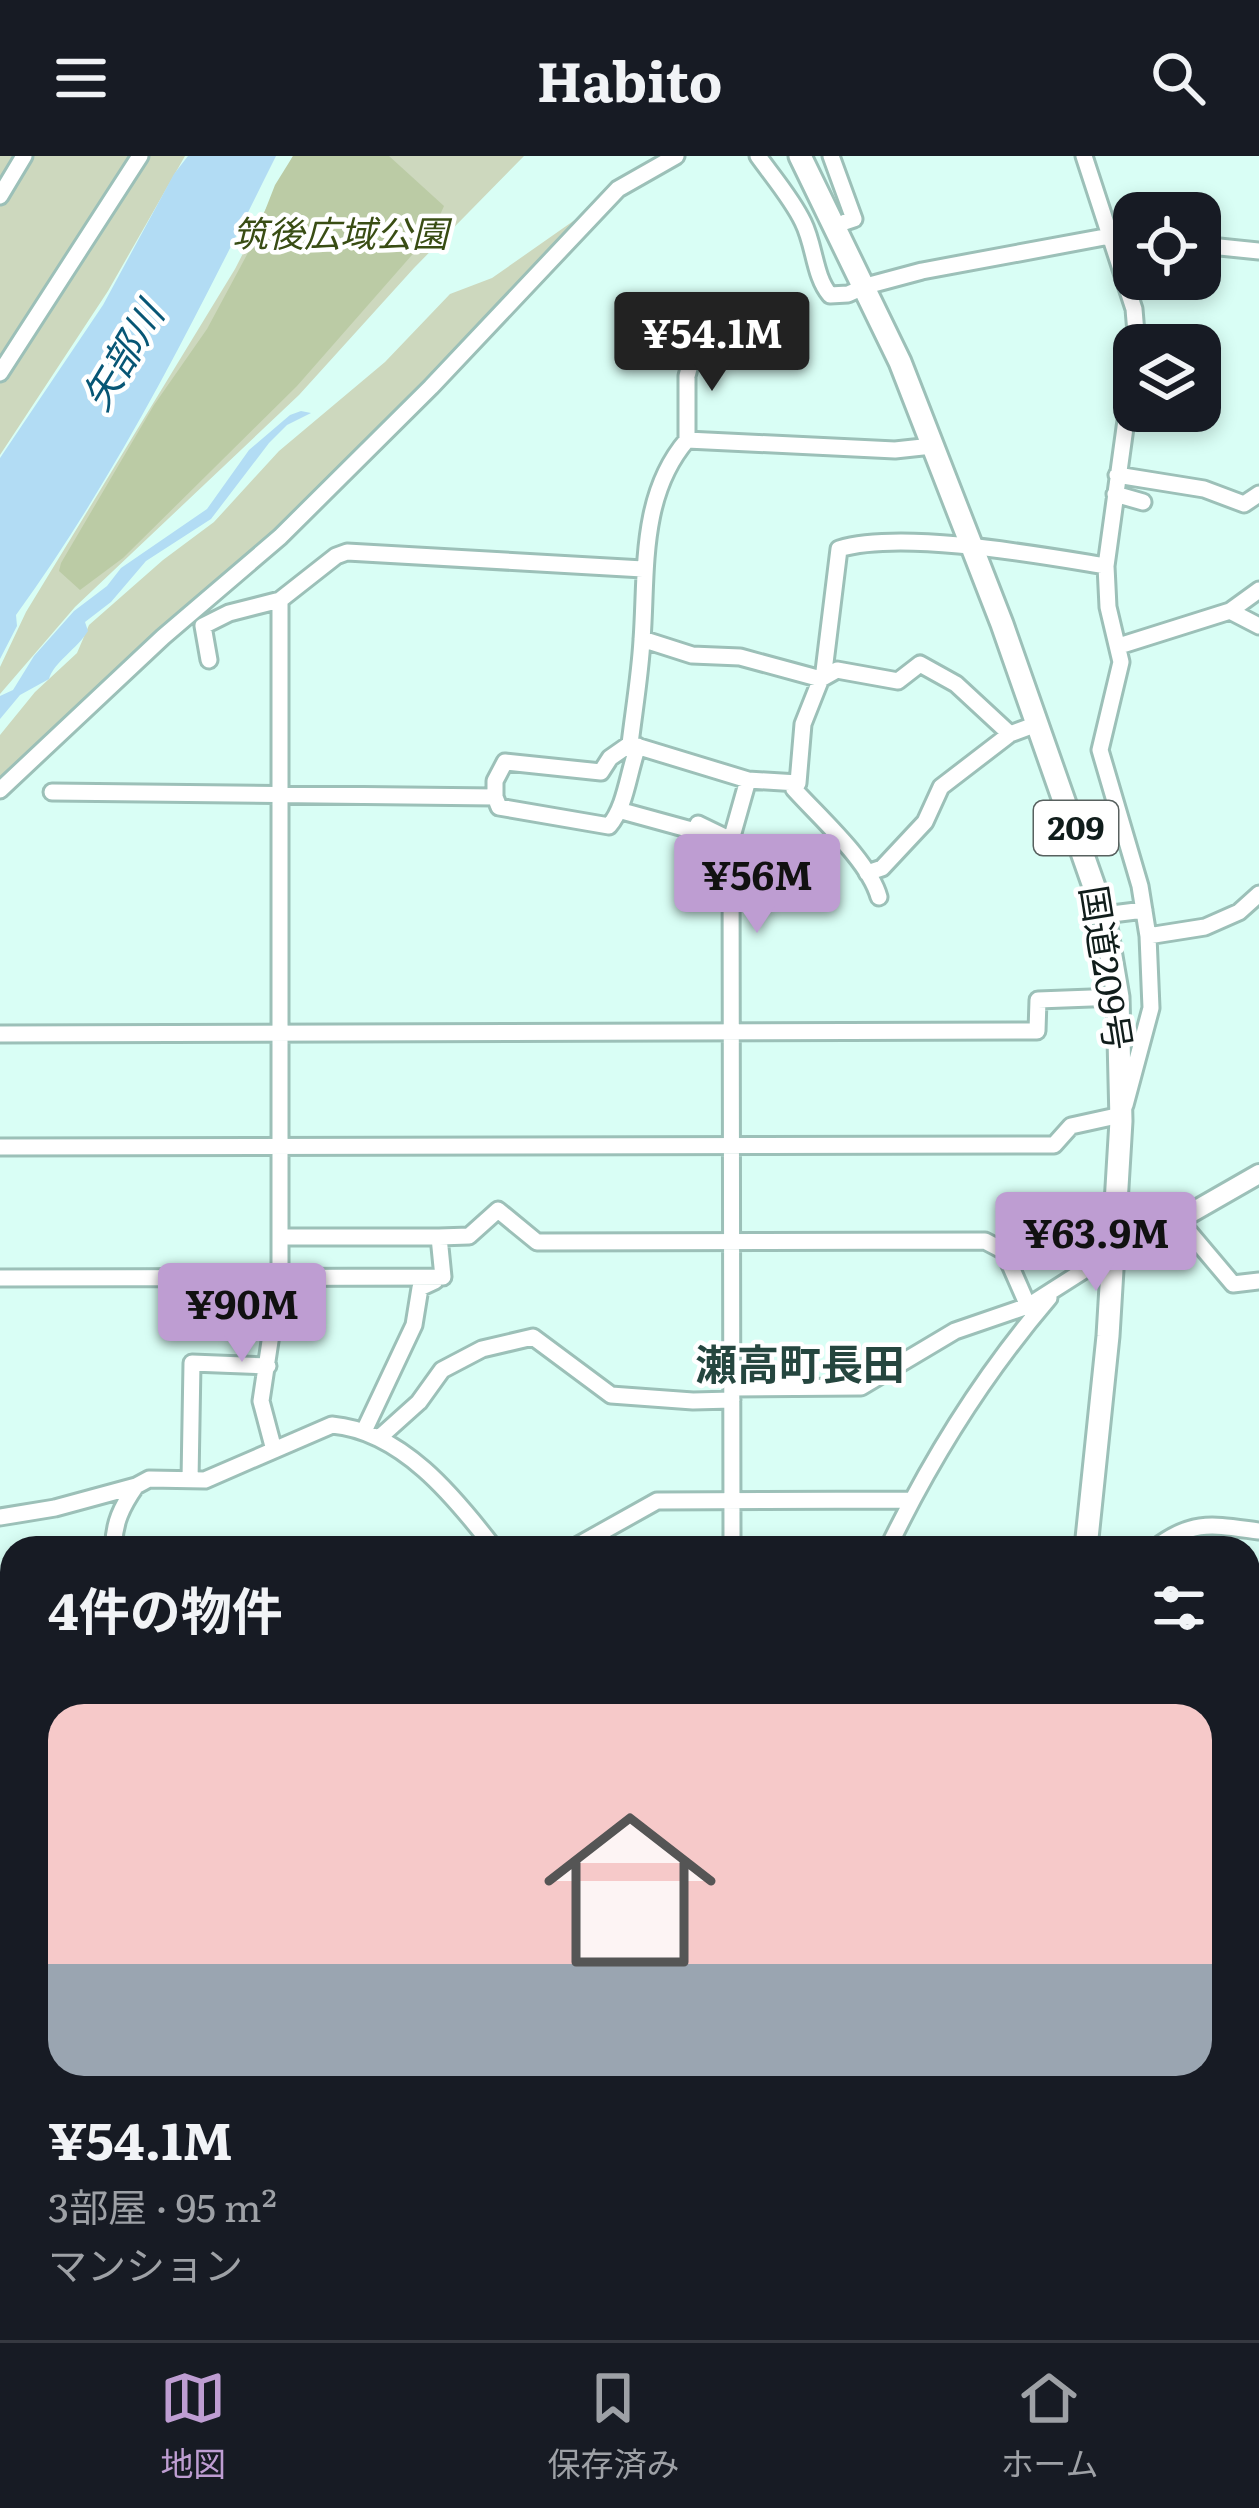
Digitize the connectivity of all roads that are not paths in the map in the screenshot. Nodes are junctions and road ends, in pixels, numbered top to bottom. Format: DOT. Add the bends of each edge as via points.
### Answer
graph roads {
  1 [pos="24,156"];
  2 [pos="140,156"];
  3 [pos="676,156"];
  4 [pos="758,156"];
  5 [pos="800,156"];
  6 [pos="831,156"];
  7 [pos="1084,156"];
  8 [pos="0,196"];
  9 [pos="845,222"];
  10 [pos="1110,236"];
  11 [pos="1113,236"];
  12 [pos="1221,247"];
  13 [pos="1259,251"];
  14 [pos="866,286"];
  15 [pos="1135,324"];
  16 [pos="696,342"];
  17 [pos="0,374"];
  18 [pos="1124,432"];
  19 [pos="686,440"];
  20 [pos="932,446"];
  21 [pos="1117,476"];
  22 [pos="1115,494"];
  23 [pos="1259,494"];
  24 [pos="1143,502"];
  25 [pos="970,547"];
  26 [pos="1106,566"];
  27 [pos="643,569"];
  28 [pos="1259,590"];
  29 [pos="280,600"];
  30 [pos="1230,611"];
  31 [pos="1259,626"];
  32 [pos="642,639"];
  33 [pos="1119,646"];
  34 [pos="208,660"];
  35 [pos="821,679"];
  36 [pos="1037,724"];
  37 [pos="1010,734"];
  38 [pos="634,745"];
  39 [pos="748,780"];
  40 [pos="798,782"];
  41 [pos="0,790"];
  42 [pos="52,792"];
  43 [pos="278,795"];
  44 [pos="495,796"];
  45 [pos="622,811"];
  46 [pos="731,840"];
  47 [pos="867,873"];
  48 [pos="1259,894"];
  49 [pos="879,897"];
  50 [pos="1144,910"];
  51 [pos="1104,915"];
  52 [pos="1148,936"];
  53 [pos="1118,997"];
  54 [pos="732,1032"];
  55 [pos="0,1034"];
  56 [pos="280,1034"];
  57 [pos="1121,1118"];
  58 [pos="732,1146"];
  59 [pos="0,1147"];
  60 [pos="281,1147"];
  61 [pos="1259,1174"];
  62 [pos="1179,1220"];
  63 [pos="280,1237"];
  64 [pos="439,1237"];
  65 [pos="732,1243"];
  66 [pos="1114,1257"];
  67 [pos="280,1275"];
  68 [pos="0,1277"];
  69 [pos="443,1277"];
  70 [pos="1259,1281"];
  71 [pos="1054,1292"];
  72 [pos="1028,1306"];
  73 [pos="268,1366"];
  74 [pos="732,1394"];
  75 [pos="372,1434"];
  76 [pos="274,1450"];
  77 [pos="190,1480"];
  78 [pos="136,1486"];
  79 [pos="911,1500"];
  80 [pos="732,1502"];
  81 [pos="0,1517"];
  82 [pos="1259,1532"];
  83 [pos="113,1536"];
  84 [pos="484,1536"];
  85 [pos="595,1536"];
  86 [pos="732,1536"];
  87 [pos="894,1536"];
  88 [pos="1087,1536"];
  89 [pos="1173,1536"];
  1 -- 8 [label="street"];
  2 -- 17 [label="street"];
  3 -- 41 [label="street" via="618,189 280,537"];
  4 -- 14 [label="street" via="802,219 830,295"];
  5 -- 14 [label="highway, 国道209号 / 209"];
  6 -- 9 [label="street" via="854,219"];
  7 -- 10 [label="street"];
  10 -- 11 [label="street"];
  10 -- 14 [label="street"];
  10 -- 15 [label="street"];
  12 -- 13 [label="street"];
  14 -- 20 [label="highway, 国道209号 / 209"];
  16 -- 19 [label="street"];
  18 -- 21 [label="street"];
  19 -- 20 [label="street"];
  19 -- 27 [label="street" via="658,490"];
  20 -- 25 [label="highway, 国道209号 / 209"];
  21 -- 22 [label="street"];
  21 -- 23 [label="street" via="1204,489 1244,504"];
  22 -- 24 [label="street"];
  22 -- 26 [label="street"];
  25 -- 26 [label="street"];
  25 -- 35 [label="street" via="862,542 838,550"];
  25 -- 36 [label="highway, 国道209号 / 209"];
  26 -- 33 [label="street"];
  27 -- 29 [label="street" via="347,552"];
  27 -- 32 [label="street"];
  28 -- 30 [label="street"];
  29 -- 34 [label="street" via="202,626"];
  29 -- 43 [label="street"];
  30 -- 31 [label="street"];
  30 -- 33 [label="street"];
  32 -- 35 [label="street"];
  32 -- 38 [label="street"];
  33 -- 50 [label="street" via="1100,750"];
  35 -- 37 [label="street" via="837,670 898,681 920,664 956,684"];
  35 -- 40 [label="street" via="803,724"];
  36 -- 37 [label="street"];
  36 -- 51 [label="highway, 国道209号 / 209"];
  37 -- 47 [label="street" via="941,787 925,822 882,868"];
  38 -- 39 [label="street"];
  38 -- 44 [label="street" via="601,772 505,762"];
  38 -- 45 [label="street"];
  39 -- 40 [label="street"];
  39 -- 46 [label="street"];
  40 -- 47 [label="street" via="794,788"];
  42 -- 43 [label="street"];
  43 -- 44 [label="street"];
  43 -- 56 [label="street"];
  44 -- 45 [label="street" via="499,808 609,826"];
  45 -- 46 [label="street" via="695,832 698,824"];
  46 -- 54 [label="street"];
  47 -- 49 [label="street"];
  48 -- 52 [label="street" via="1204,927"];
  50 -- 51 [label="street"];
  50 -- 52 [label="street"];
  51 -- 53 [label="highway, 国道209号 / 209"];
  52 -- 57 [label="street" via="1151,1009"];
  53 -- 54 [label="street" via="1038,1000 1037,1031"];
  53 -- 57 [label="highway, 国道209号 / 209"];
  54 -- 56 [label="street"];
  54 -- 58 [label="street"];
  55 -- 56 [label="street"];
  56 -- 60 [label="street"];
  57 -- 58 [label="street" via="1071,1126 1054,1145"];
  57 -- 66 [label="highway, 国道209号 / 209"];
  58 -- 60 [label="street"];
  58 -- 65 [label="street"];
  59 -- 60 [label="street"];
  60 -- 63 [label="street"];
  61 -- 62 [label="main road"];
  62 -- 66 [label="main road"];
  62 -- 70 [label="street" via="1233,1284"];
  63 -- 64 [label="street"];
  63 -- 67 [label="street"];
  64 -- 65 [label="street" via="469,1236 498,1210 536,1242"];
  64 -- 69 [label="street"];
  65 -- 72 [label="street" via="985,1241 1004,1251"];
  65 -- 74 [label="street"];
  66 -- 71 [label="street"];
  66 -- 88 [label="highway, 国道209号 / 209"];
  67 -- 68 [label="street"];
  67 -- 69 [label="street"];
  67 -- 73 [label="street"];
  69 -- 75 [label="street" via="420,1288"];
  71 -- 72 [label="street"];
  71 -- 79 [label="street" via="1002,1353"];
  72 -- 74 [label="street" via="955,1331 861,1387"];
  73 -- 76 [label="street" via="261,1401"];
  73 -- 77 [label="street" via="191,1364"];
  74 -- 75 [label="street" via="693,1402 611,1395 533,1336 442,1370 419,1402"];
  74 -- 80 [label="street"];
  75 -- 76 [label="street" via="332,1425"];
  75 -- 84 [label="street" via="447,1491"];
  76 -- 77 [label="street"];
  77 -- 78 [label="street"];
  78 -- 81 [label="street"];
  78 -- 83 [label="street"];
  79 -- 80 [label="street"];
  79 -- 87 [label="street"];
  80 -- 85 [label="street" via="657,1502"];
  80 -- 86 [label="street"];
  82 -- 89 [label="street" via="1210,1525"];
}
